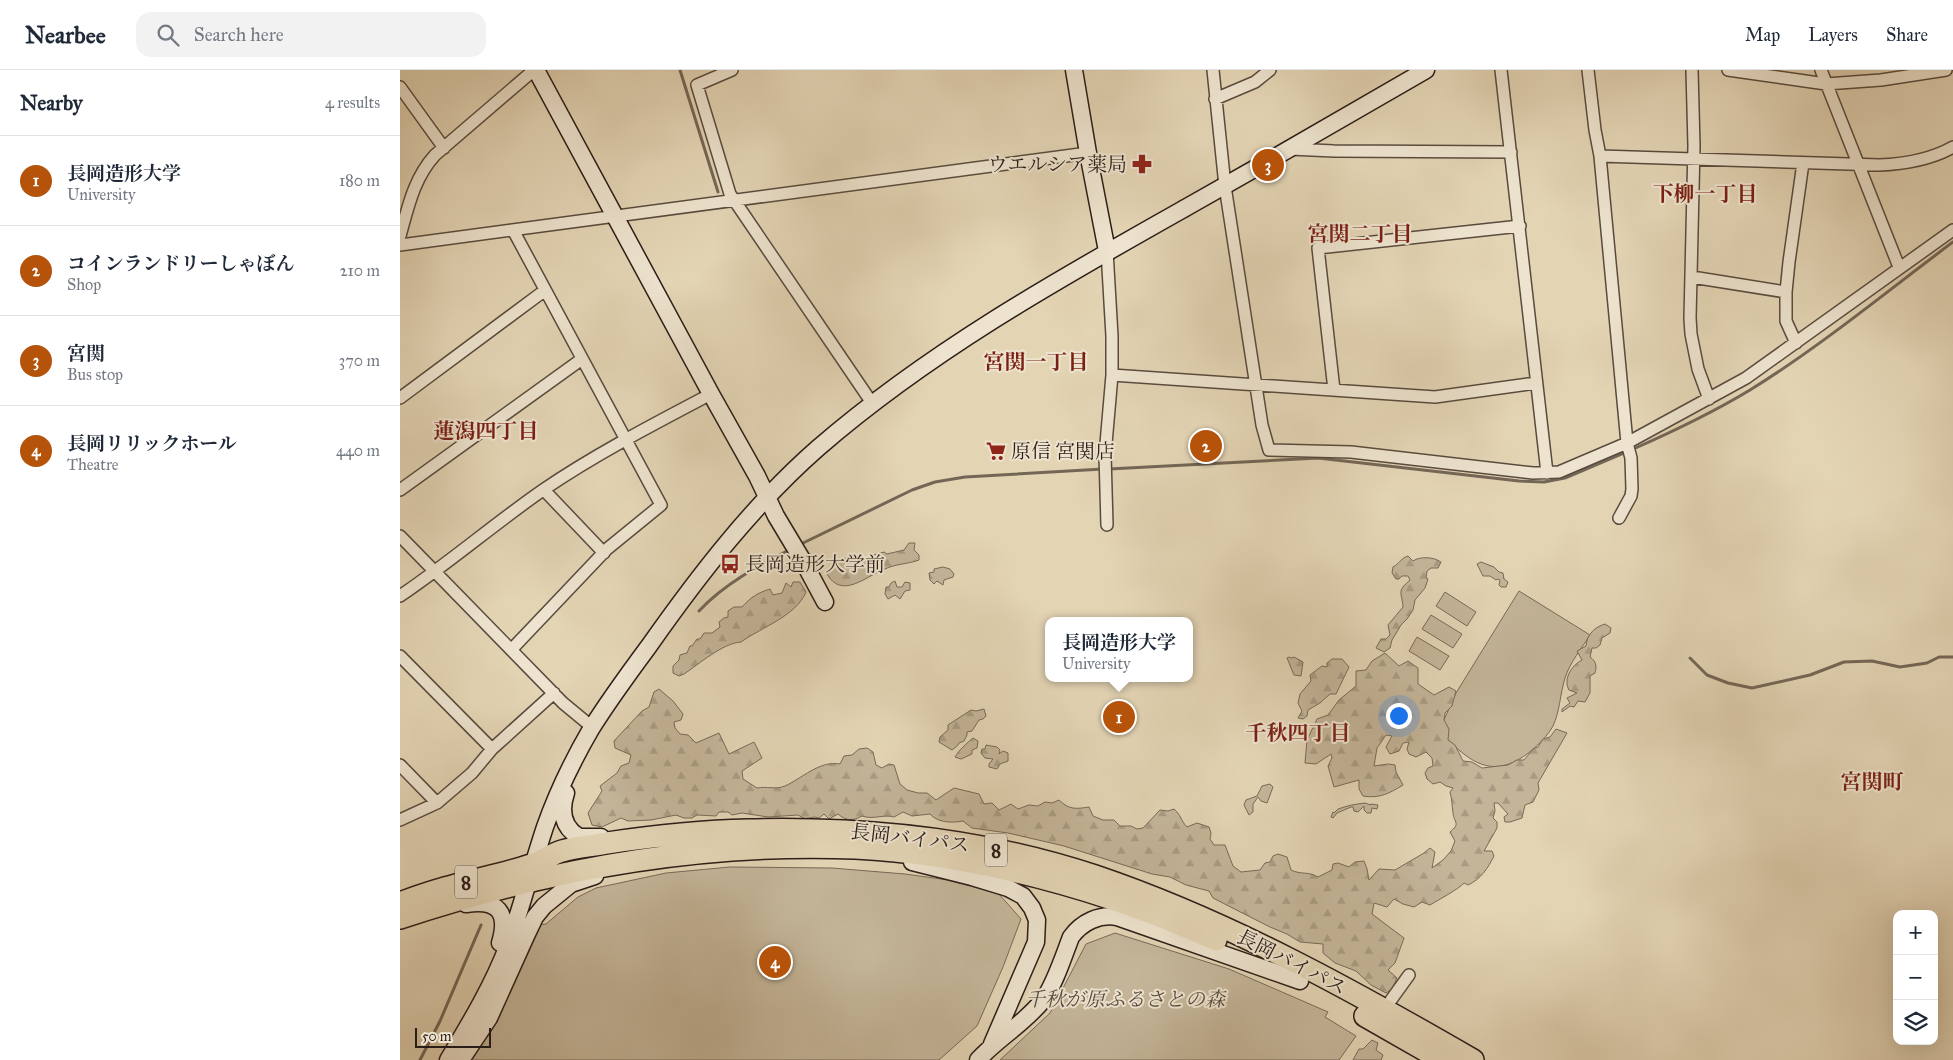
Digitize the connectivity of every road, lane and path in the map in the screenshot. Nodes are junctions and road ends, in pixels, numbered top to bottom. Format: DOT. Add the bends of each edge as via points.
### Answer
graph roads {
  1 [pos="535,70"];
  2 [pos="732,70"];
  3 [pos="1074,70"];
  4 [pos="1213,70"];
  5 [pos="1270,70"];
  6 [pos="1426,70"];
  7 [pos="1501,70"];
  8 [pos="1588,70"];
  9 [pos="1692,70"];
  10 [pos="1728,70"];
  11 [pos="1821,70"];
  12 [pos="1946,70"];
  13 [pos="1826,84"];
  14 [pos="400,86"];
  15 [pos="1215,98"];
  16 [pos="1953,147"];
  17 [pos="444,148"];
  18 [pos="1288,149"];
  19 [pos="1511,152"];
  20 [pos="1088,153"];
  21 [pos="1600,156"];
  22 [pos="1693,159"];
  23 [pos="1803,163"];
  24 [pos="1858,165"];
  25 [pos="1225,186"];
  26 [pos="734,201"];
  27 [pos="615,216"];
  28 [pos="1520,226"];
  29 [pos="513,230"];
  30 [pos="1953,230"];
  31 [pos="400,236"];
  32 [pos="400,245"];
  33 [pos="1107,251"];
  34 [pos="1899,267"];
  35 [pos="1692,277"];
  36 [pos="544,291"];
  37 [pos="1786,292"];
  38 [pos="1796,344"];
  39 [pos="582,359"];
  40 [pos="1112,375"];
  41 [pos="1536,384"];
  42 [pos="1256,385"];
  43 [pos="1334,390"];
  44 [pos="711,394"];
  45 [pos="400,398"];
  46 [pos="1709,399"];
  47 [pos="872,403"];
  48 [pos="626,440"];
  49 [pos="1628,444"];
  50 [pos="1547,473"];
  51 [pos="400,490"];
  52 [pos="544,490"];
  53 [pos="768,499"];
  54 [pos="1619,518"];
  55 [pos="1107,525"];
  56 [pos="400,536"];
  57 [pos="604,553"];
  58 [pos="435,572"];
  59 [pos="700,577"];
  60 [pos="400,596"];
  61 [pos="825,602"];
  62 [pos="512,649"];
  63 [pos="400,656"];
  64 [pos="554,693"];
  65 [pos="592,728"];
  66 [pos="492,749"];
  67 [pos="400,765"];
  68 [pos="437,803"];
  69 [pos="400,820"];
  70 [pos="705,831"];
  71 [pos="814,847"];
  72 [pos="648,860"];
  73 [pos="531,873"];
  74 [pos="405,911"];
  75 [pos="1408,975"];
  76 [pos="1300,981"];
  77 [pos="1390,1000"];
  78 [pos="1421,1039"];
  79 [pos="991,1046"];
  80 [pos="446,1060"];
  81 [pos="461,1060"];
  82 [pos="978,1060"];
  83 [pos="1442,1060"];
  84 [pos="1473,1060"];
  1 -- 17 [label="street"];
  1 -- 27 [label="street"];
  2 -- 26 [label="street" via="697,85"];
  3 -- 20 [label="street"];
  4 -- 15 [label="street"];
  5 -- 15 [label="street" via="1255,82"];
  6 -- 18 [label="street"];
  7 -- 19 [label="street"];
  8 -- 21 [label="street"];
  9 -- 22 [label="street"];
  10 -- 13 [label="street"];
  11 -- 13 [label="street"];
  12 -- 13 [label="street"];
  13 -- 24 [label="street"];
  14 -- 17 [label="street"];
  15 -- 25 [label="street"];
  16 -- 24 [label="street" via="1910,162"];
  17 -- 31 [label="street" via="420,176"];
  18 -- 19 [label="street"];
  18 -- 25 [label="street"];
  19 -- 28 [label="street"];
  20 -- 26 [label="street"];
  20 -- 33 [label="street"];
  21 -- 22 [label="street"];
  21 -- 49 [label="street"];
  22 -- 23 [label="street"];
  22 -- 35 [label="street"];
  23 -- 24 [label="street"];
  23 -- 37 [label="street"];
  24 -- 34 [label="street"];
  25 -- 33 [label="street"];
  25 -- 42 [label="street"];
  26 -- 27 [label="street"];
  26 -- 47 [label="street"];
  27 -- 29 [label="street"];
  27 -- 44 [label="street"];
  28 -- 41 [label="street"];
  28 -- 43 [label="street" via="1318,248"];
  29 -- 32 [label="street"];
  29 -- 36 [label="street"];
  30 -- 34 [label="street"];
  33 -- 40 [label="street"];
  33 -- 47 [label="street" via="962,340"];
  34 -- 38 [label="street"];
  35 -- 37 [label="street"];
  35 -- 46 [label="street" via="1691,334 1698,370"];
  36 -- 39 [label="street"];
  36 -- 45 [label="street"];
  37 -- 38 [label="street" via="1786,321"];
  38 -- 46 [label="street"];
  39 -- 48 [label="street"];
  39 -- 51 [label="street"];
  40 -- 42 [label="street"];
  40 -- 55 [label="street" via="1105,462"];
  41 -- 43 [label="street" via="1435,397"];
  41 -- 50 [label="street"];
  42 -- 43 [label="street"];
  42 -- 50 [label="street" via="1269,450 1352,452"];
  44 -- 48 [label="street"];
  44 -- 53 [label="street"];
  46 -- 49 [label="street"];
  47 -- 53 [label="street" via="816,450"];
  48 -- 52 [label="street"];
  48 -- 57 [label="street" via="661,505"];
  49 -- 50 [label="street" via="1559,472"];
  49 -- 54 [label="street" via="1632,489"];
  52 -- 57 [label="street"];
  52 -- 58 [label="street"];
  53 -- 59 [label="street"];
  53 -- 61 [label="street"];
  56 -- 58 [label="street"];
  57 -- 62 [label="street"];
  58 -- 60 [label="street"];
  58 -- 62 [label="street"];
  59 -- 65 [label="street"];
  59 -- 70 [label="street" via="578,763 562,810 568,828 579,837 678,827"];
  62 -- 64 [label="street"];
  63 -- 66 [label="street"];
  64 -- 65 [label="street"];
  64 -- 66 [label="street"];
  65 -- 73 [label="street" via="559,791"];
  66 -- 68 [label="street"];
  67 -- 68 [label="street"];
  68 -- 69 [label="street"];
  70 -- 73 [label="highway, 長岡バイパス / 8" via="561,851"];
  70 -- 78 [label="highway, 長岡バイパス / 8" via="794,829 885,834 981,847 1094,876 1188,911 1312,971"];
  71 -- 72 [label="highway, 長岡バイパス / 8" via="722,850"];
  71 -- 76 [label="highway, 長岡バイパス / 8" via="894,851 944,858 1074,887 1162,916"];
  71 -- 79 [label="street" via="842,854 920,863 1008,888 1023,896 1036,920 1036,942"];
  72 -- 73 [label="highway, 長岡バイパス / 8"];
  72 -- 81 [label="street" via="571,884 544,906 526,936 489,1018"];
  73 -- 74 [label="highway, 長岡バイパス / 8" via="446,887"];
  73 -- 80 [label="street" via="497,972"];
  74 -- 80 [label="street" via="480,902 498,908 503,914 499,946 452,1041"];
  75 -- 77 [label="street"];
  76 -- 78 [label="highway, 長岡バイパス / 8"];
  76 -- 79 [label="street" via="1106,915 1076,930 1044,999"];
  78 -- 83 [label="highway, 長岡バイパス / 8"];
  78 -- 84 [label="highway, 長岡バイパス / 8"];
  79 -- 82 [label="street"];
}
